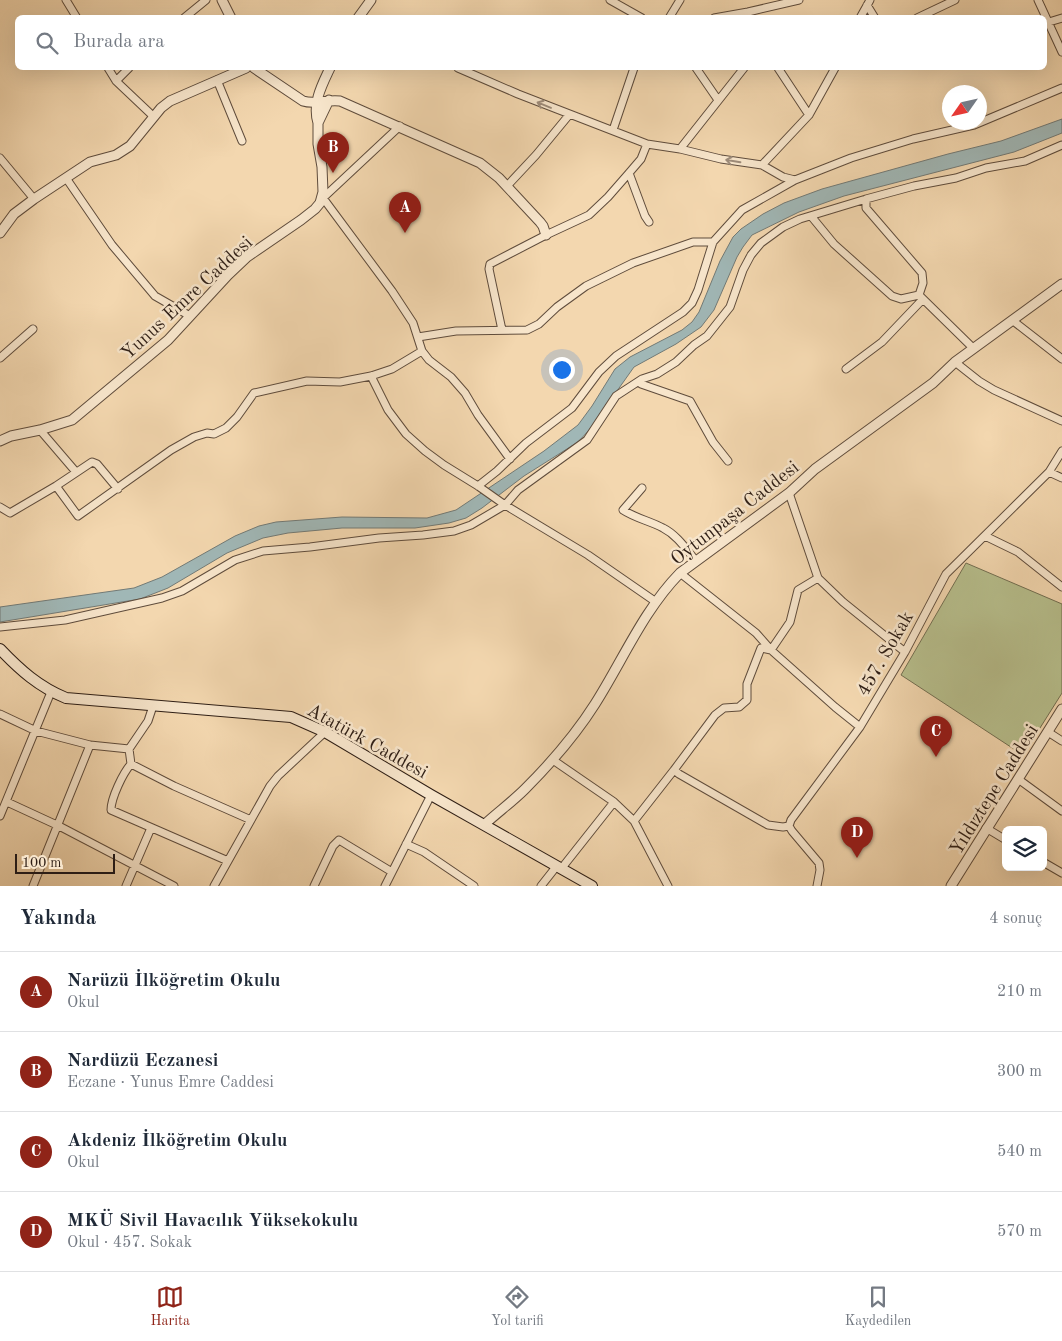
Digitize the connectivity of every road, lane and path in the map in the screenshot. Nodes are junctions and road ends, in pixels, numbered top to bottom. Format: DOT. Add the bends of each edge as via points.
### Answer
graph roads {
  1 [pos="66,0"];
  2 [pos="206,0"];
  3 [pos="222,0"];
  4 [pos="371,0"];
  5 [pos="610,0"];
  6 [pos="680,0"];
  7 [pos="799,0"];
  8 [pos="954,0"];
  9 [pos="1038,0"];
  10 [pos="868,2"];
  11 [pos="75,15"];
  12 [pos="188,15"];
  13 [pos="230,15"];
  14 [pos="360,15"];
  15 [pos="637,15"];
  16 [pos="671,15"];
  17 [pos="749,15"];
  18 [pos="862,15"];
  19 [pos="874,15"];
  20 [pos="923,15"];
  21 [pos="1046,15"];
  22 [pos="1047,18"];
  23 [pos="1062,18"];
  24 [pos="1049,22"];
  25 [pos="1062,52"];
  26 [pos="109,70"];
  27 [pos="127,70"];
  28 [pos="241,70"];
  29 [pos="257,70"];
  30 [pos="329,70"];
  31 [pos="463,70"];
  32 [pos="633,70"];
  33 [pos="697,70"];
  34 [pos="742,70"];
  35 [pos="779,70"];
  36 [pos="834,70"];
  37 [pos="217,80"];
  38 [pos="116,81"];
  39 [pos="1062,88"];
  40 [pos="329,100"];
  41 [pos="718,100"];
  42 [pos="316,102"];
  43 [pos="569,115"];
  44 [pos="808,115"];
  45 [pos="154,116"];
  46 [pos="318,123"];
  47 [pos="400,126"];
  48 [pos="614,130"];
  49 [pos="242,141"];
  50 [pos="648,144"];
  51 [pos="1062,145"];
  52 [pos="680,149"];
  53 [pos="0,158"];
  54 [pos="762,165"];
  55 [pos="629,173"];
  56 [pos="66,178"];
  57 [pos="795,180"];
  58 [pos="507,186"];
  59 [pos="323,198"];
  60 [pos="34,199"];
  61 [pos="866,199"];
  62 [pos="811,216"];
  63 [pos="650,222"];
  64 [pos="0,233"];
  65 [pos="546,234"];
  66 [pos="713,242"];
  67 [pos="1062,284"];
  68 [pos="921,297"];
  69 [pos="190,316"];
  70 [pos="1012,320"];
  71 [pos="33,329"];
  72 [pos="502,330"];
  73 [pos="418,337"];
  74 [pos="973,348"];
  75 [pos="422,351"];
  76 [pos="0,358"];
  77 [pos="1062,359"];
  78 [pos="955,362"];
  79 [pos="846,369"];
  80 [pos="371,376"];
  81 [pos="642,379"];
  82 [pos="1062,421"];
  83 [pos="40,430"];
  84 [pos="0,441"];
  85 [pos="1062,451"];
  86 [pos="510,459"];
  87 [pos="728,461"];
  88 [pos="76,472"];
  89 [pos="1049,472"];
  90 [pos="1062,478"];
  91 [pos="56,486"];
  92 [pos="478,486"];
  93 [pos="642,488"];
  94 [pos="118,489"];
  95 [pos="789,493"];
  96 [pos="505,505"];
  97 [pos="0,507"];
  98 [pos="985,536"];
  99 [pos="696,561"];
  100 [pos="680,573"];
  101 [pos="818,578"];
  102 [pos="1062,587"];
  103 [pos="656,602"];
  104 [pos="0,627"];
  105 [pos="0,649"];
  106 [pos="771,650"];
  107 [pos="905,652"];
  108 [pos="51,692"];
  109 [pos="153,706"];
  110 [pos="1062,709"];
  111 [pos="0,714"];
  112 [pos="860,727"];
  113 [pos="36,731"];
  114 [pos="325,732"];
  115 [pos="1048,732"];
  116 [pos="1062,741"];
  117 [pos="90,746"];
  118 [pos="129,749"];
  119 [pos="553,760"];
  120 [pos="132,764"];
  121 [pos="674,770"];
  122 [pos="1018,779"];
  123 [pos="431,795"];
  124 [pos="7,802"];
  125 [pos="614,802"];
  126 [pos="1062,810"];
  127 [pos="0,816"];
  128 [pos="251,820"];
  129 [pos="634,822"];
  130 [pos="485,824"];
  131 [pos="59,826"];
  132 [pos="789,826"];
  133 [pos="151,828"];
  134 [pos="986,828"];
  135 [pos="1002,838"];
  136 [pos="406,844"];
  137 [pos="228,861"];
  138 [pos="1047,864"];
  139 [pos="136,866"];
  140 [pos="558,868"];
  141 [pos="392,872"];
  142 [pos="1062,873"];
  143 [pos="316,885"];
  144 [pos="33,886"];
  145 [pos="126,886"];
  146 [pos="174,886"];
  147 [pos="214,886"];
  148 [pos="385,886"];
  149 [pos="474,886"];
  150 [pos="541,886"];
  151 [pos="592,886"];
  152 [pos="668,886"];
  153 [pos="817,886"];
  154 [pos="951,886"];
  1 -- 11 [label="street"];
  2 -- 12 [label="street"];
  3 -- 13 [label="street"];
  4 -- 14 [label="street"];
  5 -- 15 [label="street"];
  6 -- 16 [label="street"];
  7 -- 17 [label="street"];
  8 -- 20 [label="street"];
  9 -- 21 [label="street"];
  10 -- 18 [label="street"];
  10 -- 19 [label="street"];
  22 -- 24 [label="street"];
  23 -- 24 [label="street"];
  24 -- 25 [label="street"];
  26 -- 38 [label="street"];
  27 -- 38 [label="street"];
  28 -- 37 [label="street"];
  29 -- 42 [label="street" via="303,101"];
  30 -- 42 [label="street"];
  43 -- 31 [label="street, one-way"];
  32 -- 48 [label="street"];
  33 -- 41 [label="street"];
  34 -- 41 [label="street"];
  35 -- 44 [label="street"];
  36 -- 44 [label="street"];
  37 -- 45 [label="street" via="170,101"];
  37 -- 49 [label="street"];
  38 -- 45 [label="street"];
  39 -- 57 [label="street" via="974,125 851,158"];
  40 -- 42 [label="street"];
  40 -- 46 [label="street"];
  40 -- 47 [label="street" via="340,101"];
  41 -- 52 [label="street"];
  42 -- 46 [label="street"];
  43 -- 48 [label="street"];
  43 -- 58 [label="street"];
  44 -- 54 [label="street"];
  45 -- 56 [label="street" via="124,150 90,162"];
  46 -- 59 [label="street"];
  47 -- 58 [label="street" via="474,160"];
  47 -- 59 [label="street"];
  48 -- 50 [label="street"];
  50 -- 52 [label="street"];
  50 -- 55 [label="street"];
  51 -- 61 [label="street" via="1025,161"];
  54 -- 52 [label="street, one-way"];
  53 -- 60 [label="street"];
  54 -- 57 [label="street"];
  55 -- 63 [label="street"];
  55 -- 65 [label="street" via="589,215"];
  56 -- 60 [label="street"];
  56 -- 69 [label="street" via="112,245 155,296"];
  57 -- 66 [label="street" via="742,210"];
  58 -- 65 [label="street" via="543,226"];
  59 -- 69 [label="street, Yunus Emre Caddesi" via="308,215 238,264"];
  59 -- 73 [label="street" via="392,291 413,323"];
  60 -- 64 [label="street" via="14,214"];
  61 -- 62 [label="street"];
  61 -- 68 [label="street" via="866,208 922,273"];
  62 -- 68 [label="street" via="834,244 892,296 902,299"];
  62 -- 81 [label="street" via="783,227 761,243 743,270 730,307 708,336 676,362"];
  65 -- 72 [label="street" via="490,264"];
  66 -- 72 [label="street" via="693,242 633,263 586,286 539,324 527,330"];
  66 -- 86 [label="street" via="692,303 616,356 599,372 572,408 526,442"];
  67 -- 70 [label="street, Oytunpaşa Caddesi"];
  68 -- 74 [label="street"];
  68 -- 79 [label="street" via="882,342"];
  69 -- 83 [label="street, Yunus Emre Caddesi" via="153,353 72,420"];
  70 -- 74 [label="street, Oytunpaşa Caddesi"];
  70 -- 77 [label="street"];
  71 -- 76 [label="street"];
  72 -- 73 [label="street" via="456,331"];
  73 -- 75 [label="street"];
  74 -- 78 [label="street, Oytunpaşa Caddesi"];
  75 -- 80 [label="street" via="392,369"];
  75 -- 86 [label="street" via="465,393"];
  78 -- 82 [label="street" via="994,390"];
  78 -- 95 [label="street, Oytunpaşa Caddesi" via="932,383 815,469"];
  80 -- 92 [label="street" via="388,410 406,434 444,465"];
  80 -- 94 [label="street" via="340,382 307,381 254,393 226,428 214,434 194,437"];
  81 -- 87 [label="street" via="641,384 649,388 690,401 713,442"];
  81 -- 96 [label="street" via="616,396 587,440 518,490"];
  83 -- 84 [label="street, Yunus Emre Caddesi"];
  83 -- 88 [label="street"];
  85 -- 89 [label="street, 457. Sokak"];
  86 -- 92 [label="street"];
  88 -- 91 [label="street"];
  88 -- 94 [label="street" via="92,462 97,464"];
  89 -- 90 [label="street"];
  89 -- 98 [label="street, 457. Sokak"];
  91 -- 94 [label="street" via="78,516"];
  91 -- 97 [label="street" via="10,513"];
  92 -- 96 [label="street"];
  93 -- 99 [label="street" via="623,510 674,535"];
  95 -- 99 [label="street, Oytunpaşa Caddesi"];
  95 -- 101 [label="street"];
  96 -- 103 [label="street" via="588,555"];
  96 -- 104 [label="street" via="454,531 262,551 235,560 162,598 65,620"];
  98 -- 102 [label="street" via="1018,552"];
  98 -- 107 [label="street, 457. Sokak" via="946,574"];
  99 -- 100 [label="street, Oytunpaşa Caddesi"];
  100 -- 103 [label="street, Oytunpaşa Caddesi"];
  100 -- 106 [label="street" via="756,632"];
  101 -- 106 [label="street" via="798,590 790,622"];
  101 -- 107 [label="street"];
  103 -- 119 [label="street, Oytunpaşa Caddesi" via="594,705"];
  105 -- 108 [label="main road, Atatürk Caddesi" via="28,677"];
  106 -- 112 [label="street"];
  106 -- 121 [label="street" via="762,648 747,684 747,700 739,707 724,708 715,715"];
  107 -- 112 [label="street, 457. Sokak"];
  108 -- 109 [label="main road, Atatürk Caddesi" via="66,698"];
  108 -- 113 [label="street"];
  109 -- 114 [label="main road, Atatürk Caddesi" via="291,717"];
  109 -- 118 [label="street" via="148,721"];
  110 -- 115 [label="street, Yıldıztepe Caddesi"];
  111 -- 113 [label="street"];
  112 -- 132 [label="street, 457. Sokak"];
  113 -- 117 [label="street"];
  113 -- 124 [label="street"];
  114 -- 123 [label="main road, Atatürk Caddesi"];
  114 -- 128 [label="street" via="278,776"];
  115 -- 116 [label="street"];
  115 -- 122 [label="street, Yıldıztepe Caddesi"];
  117 -- 118 [label="street"];
  117 -- 131 [label="street"];
  118 -- 120 [label="street"];
  119 -- 125 [label="street"];
  119 -- 130 [label="street, Oytunpaşa Caddesi"];
  120 -- 128 [label="street"];
  120 -- 133 [label="street" via="111,803 112,810"];
  121 -- 129 [label="street"];
  121 -- 132 [label="street" via="768,825"];
  122 -- 126 [label="street"];
  122 -- 134 [label="street, Yıldıztepe Caddesi"];
  123 -- 130 [label="main road, Atatürk Caddesi"];
  123 -- 136 [label="street"];
  124 -- 127 [label="street"];
  124 -- 131 [label="street"];
  125 -- 129 [label="street"];
  125 -- 140 [label="street"];
  128 -- 137 [label="street"];
  129 -- 152 [label="street"];
  130 -- 140 [label="main road, Atatürk Caddesi"];
  131 -- 139 [label="street"];
  131 -- 144 [label="street"];
  132 -- 153 [label="street" via="819,863"];
  133 -- 137 [label="street"];
  133 -- 139 [label="street"];
  134 -- 135 [label="street"];
  134 -- 154 [label="street, Yıldıztepe Caddesi"];
  136 -- 141 [label="street"];
  136 -- 149 [label="street" via="424,852"];
  137 -- 147 [label="street"];
  138 -- 142 [label="street"];
  139 -- 145 [label="street"];
  139 -- 146 [label="street"];
  140 -- 150 [label="street"];
  140 -- 151 [label="main road, Atatürk Caddesi"];
  141 -- 143 [label="street" via="339,840 333,846"];
  141 -- 148 [label="street"];
}
